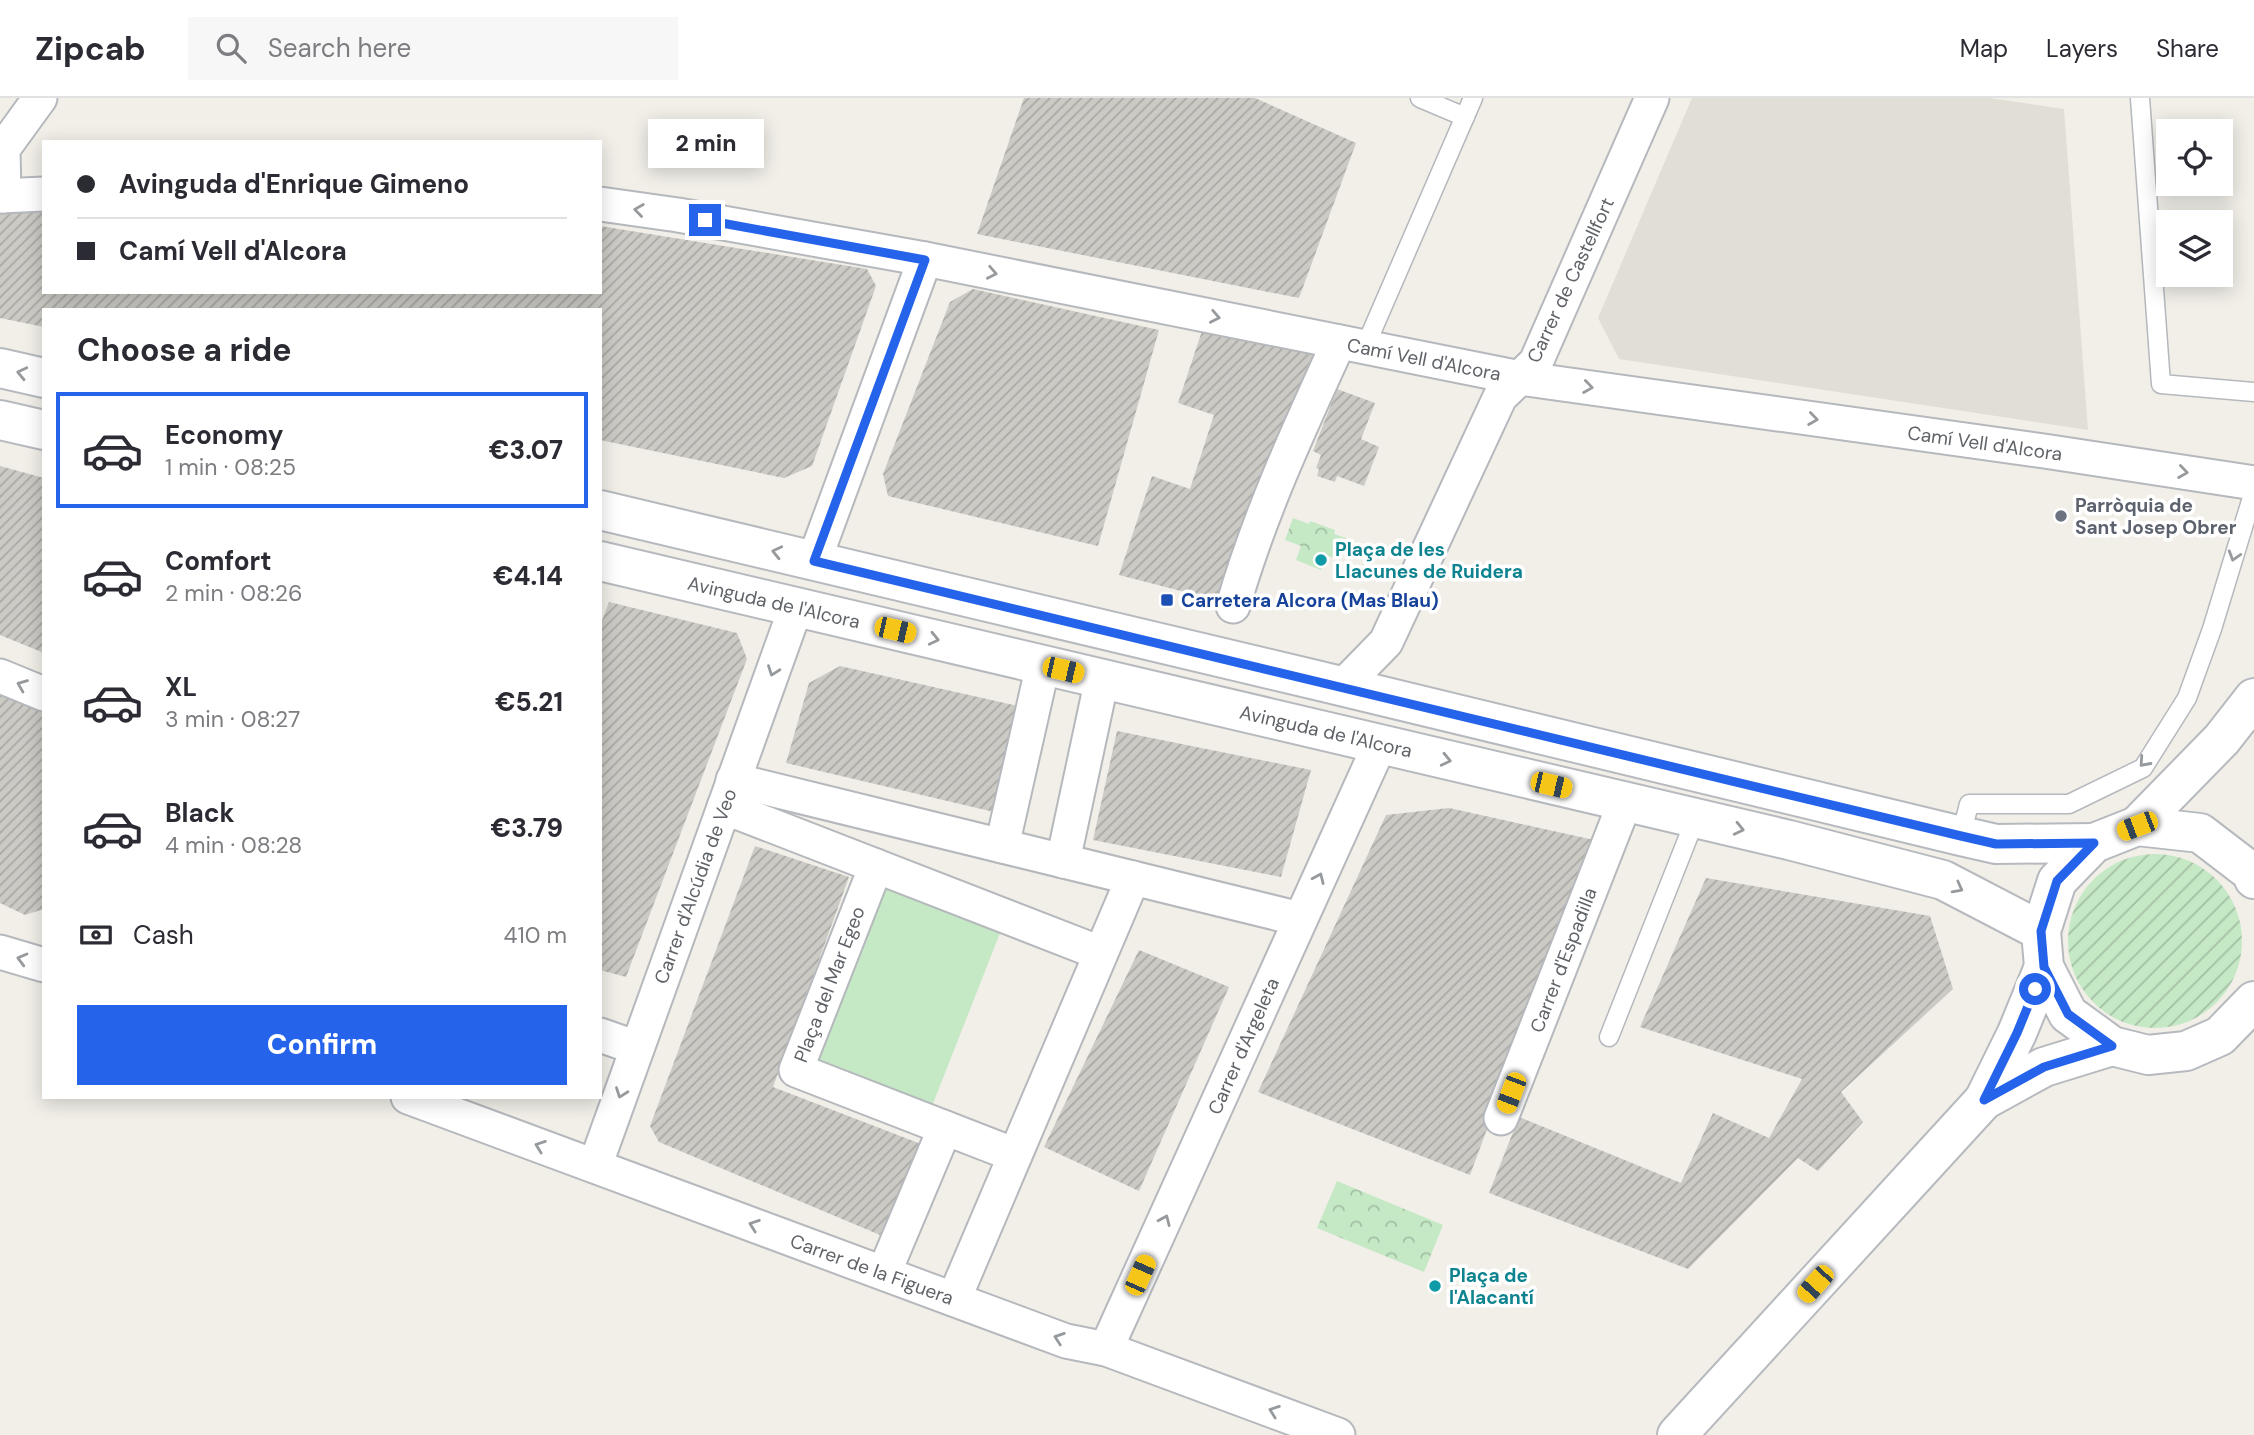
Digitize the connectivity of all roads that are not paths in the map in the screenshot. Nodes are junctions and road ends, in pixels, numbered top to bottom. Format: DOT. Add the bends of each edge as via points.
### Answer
graph roads {
  1 [pos="40,98"];
  2 [pos="1420,98"];
  3 [pos="1473,98"];
  4 [pos="1652,98"];
  5 [pos="2140,98"];
  6 [pos="1465,117"];
  7 [pos="42,194"];
  8 [pos="2,196"];
  9 [pos="602,204"];
  10 [pos="925,260"];
  11 [pos="1352,345"];
  12 [pos="0,368"];
  13 [pos="42,378"];
  14 [pos="1520,378"];
  15 [pos="2254,392"];
  16 [pos="0,419"];
  17 [pos="42,430"];
  18 [pos="2254,483"];
  19 [pos="2254,491"];
  20 [pos="602,510"];
  21 [pos="814,561"];
  22 [pos="602,564"];
  23 [pos="1233,606"];
  24 [pos="796,607"];
  25 [pos="1386,642"];
  26 [pos="1043,665"];
  27 [pos="0,676"];
  28 [pos="1102,679"];
  29 [pos="1343,686"];
  30 [pos="42,693"];
  31 [pos="2254,698"];
  32 [pos="1398,700"];
  33 [pos="1380,744"];
  34 [pos="728,794"];
  35 [pos="1625,802"];
  36 [pos="1695,820"];
  37 [pos="2137,826"];
  38 [pos="1961,836"];
  39 [pos="2094,843"];
  40 [pos="1002,846"];
  41 [pos="1063,861"];
  42 [pos="876,866"];
  43 [pos="2253,872"];
  44 [pos="1133,878"];
  45 [pos="1300,919"];
  46 [pos="2043,949"];
  47 [pos="0,952"];
  48 [pos="1100,954"];
  49 [pos="42,964"];
  50 [pos="2254,1001"];
  51 [pos="602,1036"];
  52 [pos="1609,1037"];
  53 [pos="2112,1046"];
  54 [pos="637,1048"];
  55 [pos="413,1099"];
  56 [pos="1984,1100"];
  57 [pos="1502,1118"];
  58 [pos="945,1128"];
  59 [pos="1015,1155"];
  60 [pos="595,1166"];
  61 [pos="884,1273"];
  62 [pos="954,1299"];
  63 [pos="1106,1349"];
  64 [pos="1338,1435"];
  65 [pos="1677,1435"];
  1 -- 8 [label="street" via="3,149"];
  2 -- 6 [label="lane"];
  3 -- 6 [label="lane"];
  4 -- 14 [label="street, Carrer de Castellfort" via="1536,362"];
  5 -- 15 [label="lane" via="2161,384"];
  6 -- 11 [label="lane"];
  7 -- 8 [label="street"];
  10 -- 9 [label="street, Camí Vell d'Alcora, one-way"];
  10 -- 11 [label="street, Camí Vell d'Alcora, one-way"];
  10 -- 21 [label="street"];
  11 -- 14 [label="street, Camí Vell d'Alcora"];
  11 -- 23 [label="street" via="1293,441 1253,539"];
  13 -- 12 [label="main road, one-way"];
  14 -- 18 [label="street, Camí Vell d'Alcora, one-way"];
  14 -- 25 [label="street, Carrer de Castellfort" via="1500,397"];
  16 -- 17 [label="main road"];
  19 -- 38 [label="lane, one-way" via="2187,698 2143,768 2069,804 1969,804"];
  21 -- 20 [label="main road, one-way"];
  21 -- 29 [label="main road"];
  22 -- 24 [label="main road, Avinguda de l'Alcora"];
  24 -- 26 [label="main road, Avinguda de l'Alcora, one-way"];
  24 -- 34 [label="street, Carrer d'Alcúdia de Veo, one-way"];
  25 -- 29 [label="street, Carrer de Castellfort"];
  25 -- 32 [label="street"];
  26 -- 28 [label="main road, Avinguda de l'Alcora"];
  26 -- 40 [label="street"];
  30 -- 27 [label="street, one-way"];
  28 -- 33 [label="main road, Avinguda de l'Alcora"];
  28 -- 41 [label="street"];
  29 -- 32 [label="main road"];
  31 -- 37 [label="main road" via="2222,739"];
  32 -- 38 [label="main road"];
  33 -- 35 [label="main road, Avinguda de l'Alcora, one-way"];
  45 -- 33 [label="street, Carrer d'Argeleta, one-way"];
  34 -- 40 [label="street"];
  34 -- 42 [label="street"];
  34 -- 54 [label="street, Carrer d'Alcúdia de Veo"];
  35 -- 36 [label="main road, Avinguda de l'Alcora"];
  35 -- 57 [label="street, Carrer d'Espadilla"];
  36 -- 46 [label="main road, Avinguda de l'Alcora, one-way" via="1943,880"];
  36 -- 52 [label="lane"];
  37 -- 39 [label="main road"];
  37 -- 43 [label="main road" via="2200,833"];
  38 -- 39 [label="main road" via="1996,844"];
  39 -- 46 [label="main road" via="2057,881"];
  40 -- 41 [label="street"];
  41 -- 44 [label="street"];
  42 -- 48 [label="street"];
  42 -- 58 [label="street, Plaça del Mar Egeo" via="796,1070"];
  44 -- 45 [label="street"];
  44 -- 48 [label="street"];
  63 -- 45 [label="street, Carrer d'Argeleta, one-way"];
  46 -- 53 [label="main road" via="2068,1014"];
  46 -- 56 [label="main road" via="2017,1033"];
  49 -- 47 [label="street, one-way"];
  48 -- 59 [label="street"];
  50 -- 53 [label="main road" via="2220,1036 2186,1051 2148,1055"];
  51 -- 54 [label="street"];
  53 -- 56 [label="main road" via="2044,1067"];
  54 -- 60 [label="street, Carrer d'Alcúdia de Veo, one-way"];
  60 -- 55 [label="street, Carrer de la Figuera, one-way"];
  56 -- 65 [label="main road"];
  58 -- 59 [label="street, Plaça del Mar Egeo"];
  58 -- 61 [label="street"];
  59 -- 62 [label="street"];
  61 -- 60 [label="street, Carrer de la Figuera, one-way"];
  61 -- 62 [label="street, Carrer de la Figuera"];
  63 -- 62 [label="street, Carrer de la Figuera, one-way" via="1066,1341"];
  64 -- 63 [label="street, Carrer de la Figuera, one-way"];
}
